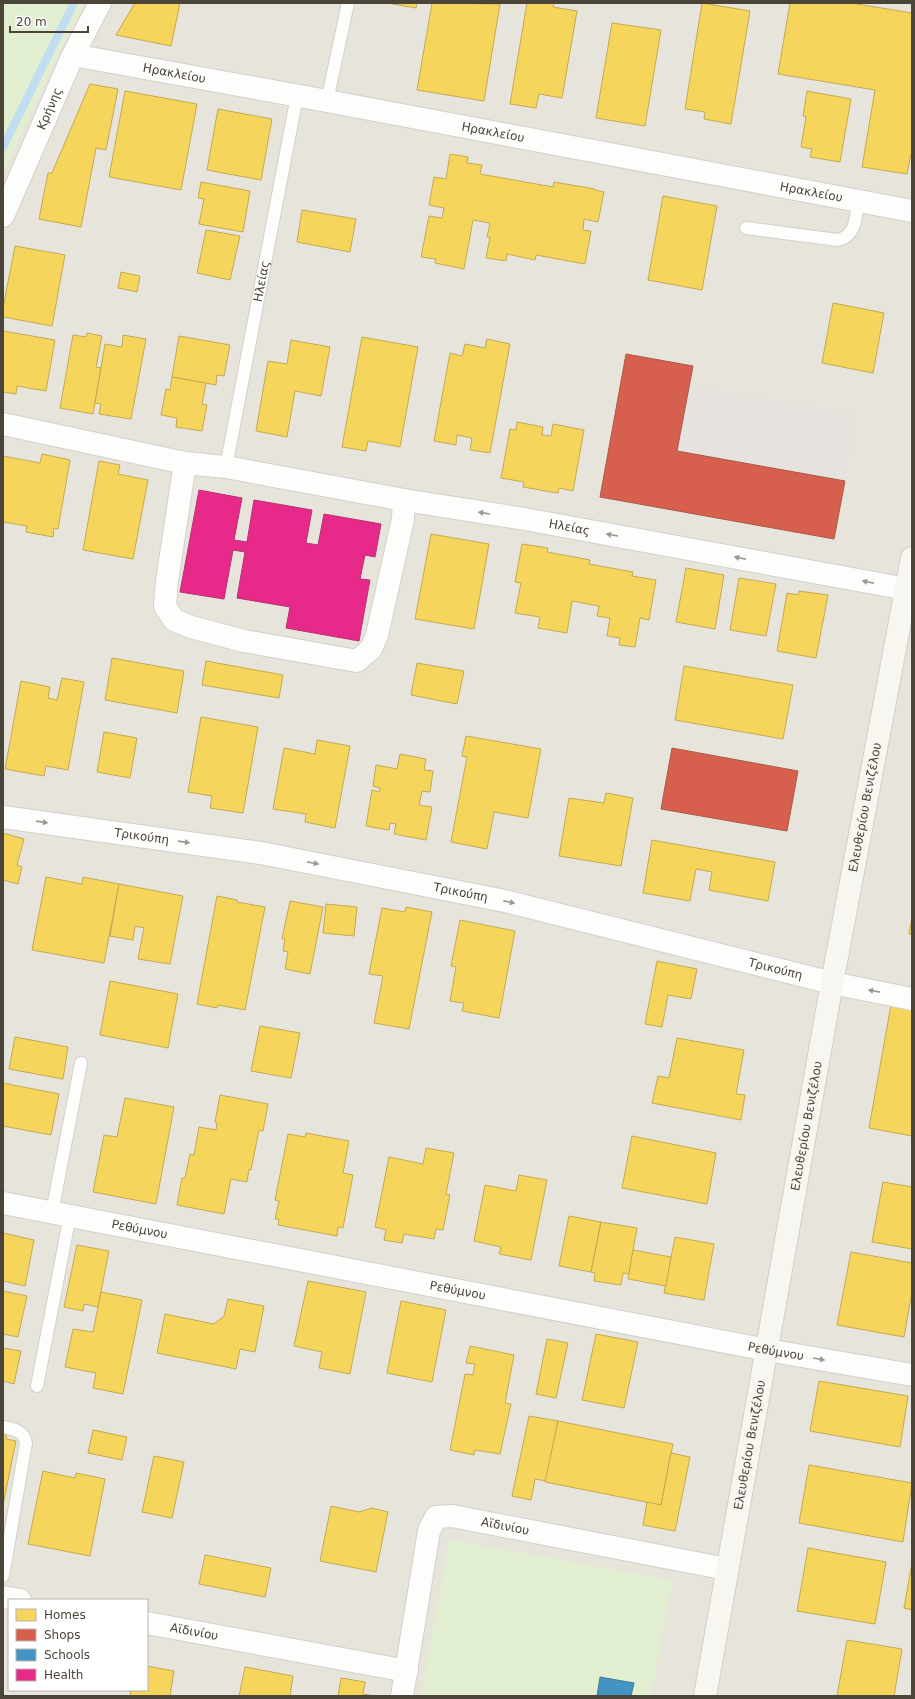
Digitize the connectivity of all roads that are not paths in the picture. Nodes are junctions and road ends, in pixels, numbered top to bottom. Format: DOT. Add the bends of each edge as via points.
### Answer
graph roads {
  1 [pos="100,3"];
  2 [pos="348,3"];
  3 [pos="73,55"];
  4 [pos="297,96"];
  5 [pos="327,101"];
  6 [pos="858,201"];
  7 [pos="912,211"];
  8 [pos="3,216"];
  9 [pos="746,228"];
  10 [pos="3,424"];
  11 [pos="185,463"];
  12 [pos="226,467"];
  13 [pos="404,500"];
  14 [pos="912,558"];
  15 [pos="909,590"];
  16 [pos="3,817"];
  17 [pos="832,984"];
  18 [pos="912,999"];
  19 [pos="80,1063"];
  20 [pos="3,1203"];
  21 [pos="61,1214"];
  22 [pos="767,1350"];
  23 [pos="912,1375"];
  24 [pos="37,1386"];
  25 [pos="3,1427"];
  26 [pos="727,1569"];
  27 [pos="3,1576"];
  28 [pos="3,1597"];
  29 [pos="14,1599"];
  30 [pos="148,1624"];
  31 [pos="407,1671"];
  32 [pos="402,1696"];
  33 [pos="705,1696"];
  1 -- 3 [label="street, Κρήνης"];
  2 -- 5 [label="lane"];
  3 -- 4 [label="street, Ηρακλείου"];
  3 -- 8 [label="street, Κρήνης"];
  4 -- 5 [label="street, Ηρακλείου"];
  4 -- 12 [label="lane, Ηλείας"];
  5 -- 6 [label="street, Ηρακλείου"];
  6 -- 7 [label="street, Ηρακλείου"];
  6 -- 9 [label="lane" via="851,233 838,240"];
  10 -- 11 [label="street, Ηλείας"];
  11 -- 12 [label="street, Ηλείας"];
  11 -- 13 [label="street" via="165,606 174,620 244,641 321,655 357,660 371,649 377,635 401,527"];
  12 -- 13 [label="street, Ηλείας"];
  15 -- 13 [label="street, Ηλείας, one-way" via="527,519"];
  14 -- 15 [label="street, Ελευθερίου Βενιζέλου"];
  15 -- 17 [label="street, Ελευθερίου Βενιζέλου"];
  16 -- 17 [label="street, Τρικούπη, one-way" via="261,853 497,900"];
  18 -- 17 [label="street, Τρικούπη, one-way"];
  17 -- 22 [label="street, Ελευθερίου Βενιζέλου"];
  19 -- 21 [label="lane"];
  20 -- 21 [label="street, Ρεθύμνου"];
  21 -- 22 [label="street, Ρεθύμνου"];
  21 -- 24 [label="lane"];
  22 -- 23 [label="street, Ρεθύμνου, one-way"];
  22 -- 26 [label="street, Ελευθερίου Βενιζέλου"];
  25 -- 27 [label="lane" via="21,1433 26,1443"];
  26 -- 31 [label="street, Αϊδινίου" via="452,1516 436,1517 429,1531"];
  26 -- 33 [label="street, Ελευθερίου Βενιζέλου"];
  28 -- 29 [label="street"];
  30 -- 31 [label="street, Αϊδινίου"];
  31 -- 32 [label="street, Αϊδινίου"];
}
